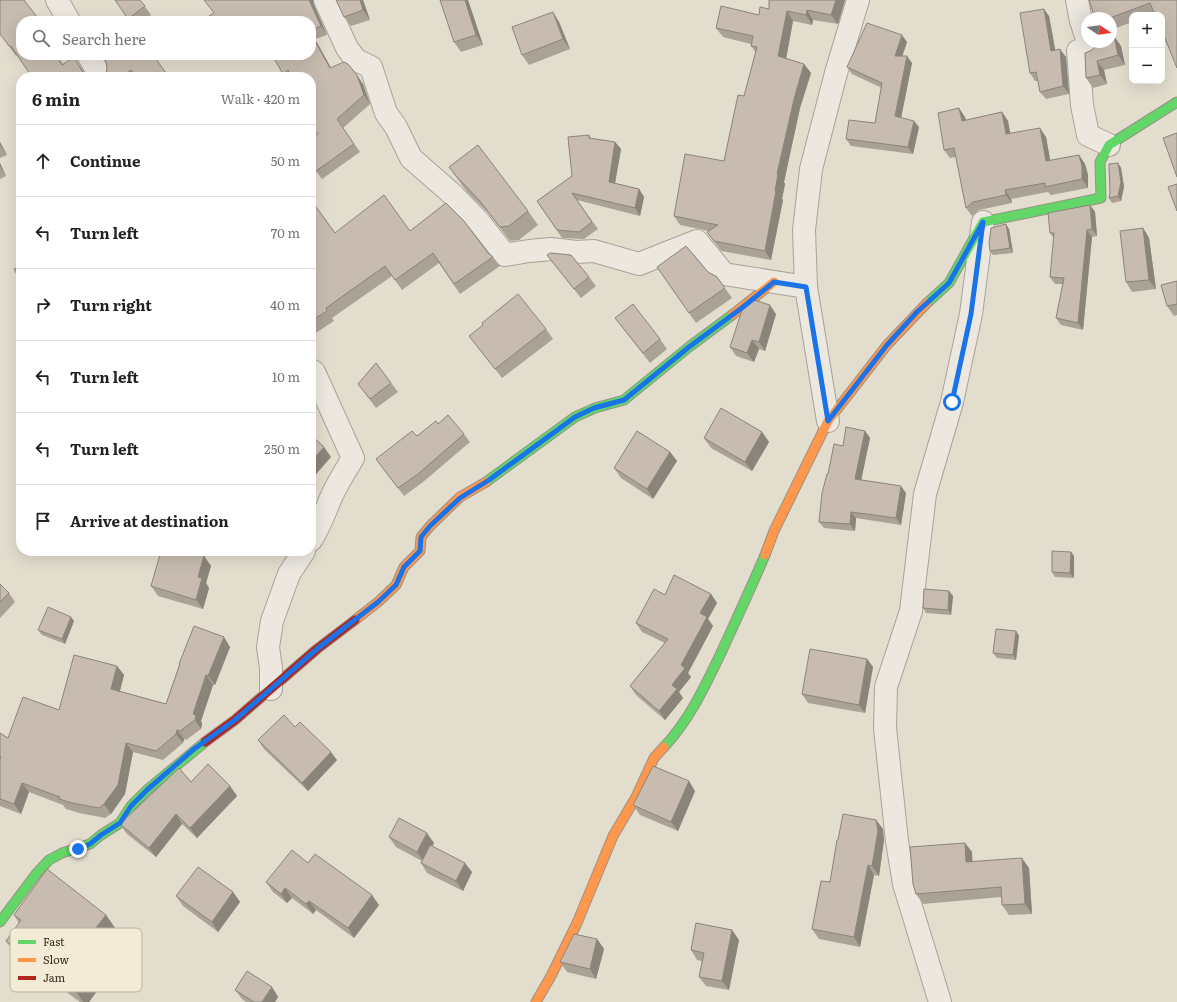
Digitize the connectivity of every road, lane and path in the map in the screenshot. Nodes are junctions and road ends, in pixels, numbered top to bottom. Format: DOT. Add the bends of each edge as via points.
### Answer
graph roads {
  1 [pos="57,0"];
  2 [pos="325,0"];
  3 [pos="858,0"];
  4 [pos="1077,0"];
  5 [pos="66,16"];
  6 [pos="1081,20"];
  7 [pos="1090,48"];
  8 [pos="91,60"];
  9 [pos="98,72"];
  10 [pos="1177,102"];
  11 [pos="1109,145"];
  12 [pos="983,222"];
  13 [pos="774,282"];
  14 [pos="806,287"];
  15 [pos="316,376"];
  16 [pos="828,421"];
  17 [pos="316,531"];
  18 [pos="301,556"];
  19 [pos="271,689"];
  20 [pos="0,922"];
  21 [pos="536,1002"];
  22 [pos="940,1002"];
  1 -- 5 [label="street"];
  2 -- 13 [label="street" via="347,48 356,60 371,68 386,113 411,158 451,193 480,223 505,255 529,251 594,251 639,264 697,241 724,274"];
  3 -- 14 [label="street" via="811,169 804,230"];
  4 -- 6 [label="street"];
  7 -- 11 [label="street" via="1091,50 1078,51 1082,105 1088,135"];
  8 -- 9 [label="street"];
  10 -- 11 [label="street"];
  11 -- 12 [label="street" via="1100,162 1101,198"];
  12 -- 16 [label="street" via="949,283 917,312 887,345"];
  12 -- 22 [label="street" via="969,322 952,402 925,494 911,611 886,687 885,728 904,884"];
  13 -- 14 [label="street"];
  13 -- 19 [label="street" via="624,400 594,408 575,417 460,498 421,537 420,551 404,567 396,585"];
  14 -- 16 [label="street"];
  15 -- 17 [label="street" via="353,458 338,483"];
  16 -- 21 [label="street" via="774,531 751,589 697,702 678,732 654,758 636,797 613,836 577,923"];
  18 -- 19 [label="street" via="289,574 272,621 268,647"];
  19 -- 20 [label="street" via="235,720 194,749 147,790 131,806 120,823 90,844 48,860"];
}
